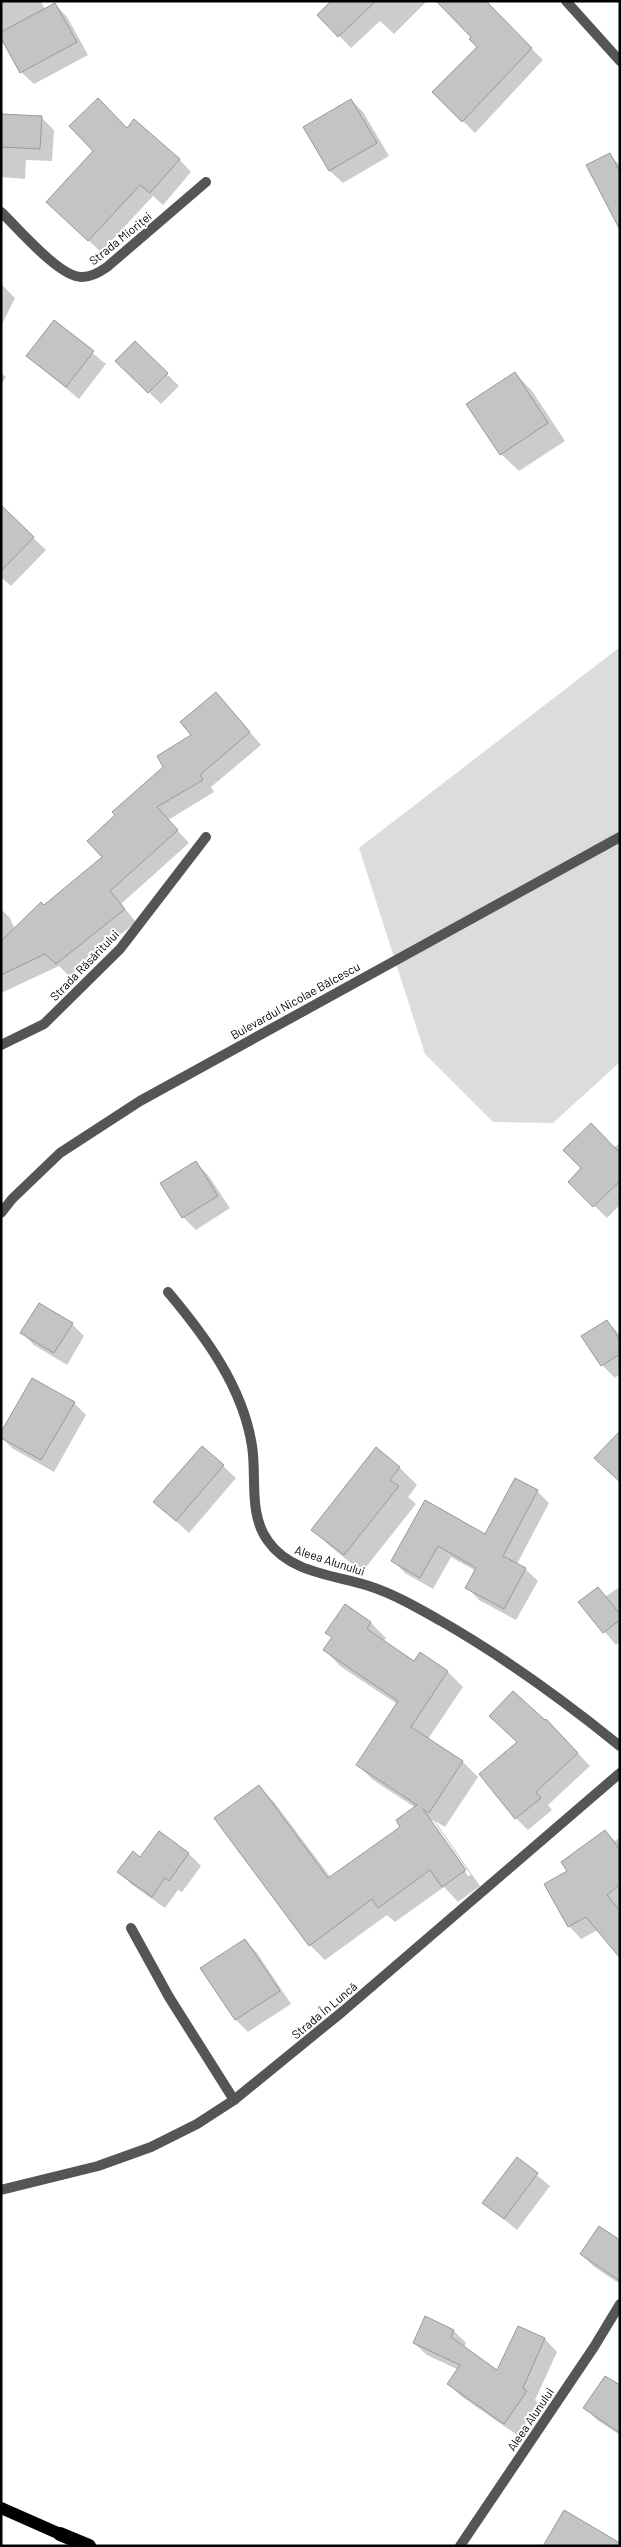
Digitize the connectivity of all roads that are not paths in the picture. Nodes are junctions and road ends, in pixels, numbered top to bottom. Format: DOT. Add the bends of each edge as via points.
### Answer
graph roads {
  1 [pos="566,1"];
  2 [pos="620,61"];
  3 [pos="206,182"];
  4 [pos="1,212"];
  5 [pos="206,837"];
  6 [pos="620,837"];
  7 [pos="1,1045"];
  8 [pos="1,1213"];
  9 [pos="168,1292"];
  10 [pos="620,1746"];
  11 [pos="620,1773"];
  12 [pos="131,1928"];
  13 [pos="234,2100"];
  14 [pos="1,2190"];
  15 [pos="620,2304"];
  16 [pos="1,2508"];
  17 [pos="60,2534"];
  18 [pos="75,2546"];
  19 [pos="89,2546"];
  20 [pos="460,2546"];
  1 -- 2 [label="street"];
  3 -- 4 [label="street, Strada Mioriței" via="107,267 83,277 71,276 58,266"];
  5 -- 7 [label="street, Strada Răsăritului" via="120,949 44,1024"];
  6 -- 8 [label="street, Bulevardul Nicolae Bălcescu" via="140,1101 60,1153"];
  9 -- 10 [label="street, Aleea Alunului" via="195,1324 240,1400 252,1446 258,1519 268,1541 286,1559 372,1587 460,1631 538,1682"];
  11 -- 13 [label="street, Strada În Luncă" via="342,2012"];
  12 -- 13 [label="street" via="169,1997"];
  13 -- 14 [label="street, Strada În Luncă" via="151,2147 98,2166"];
  15 -- 20 [label="street, Aleea Alunului"];
  16 -- 17 [label="main road"];
  17 -- 18 [label="highway"];
  17 -- 19 [label="highway"];
}
